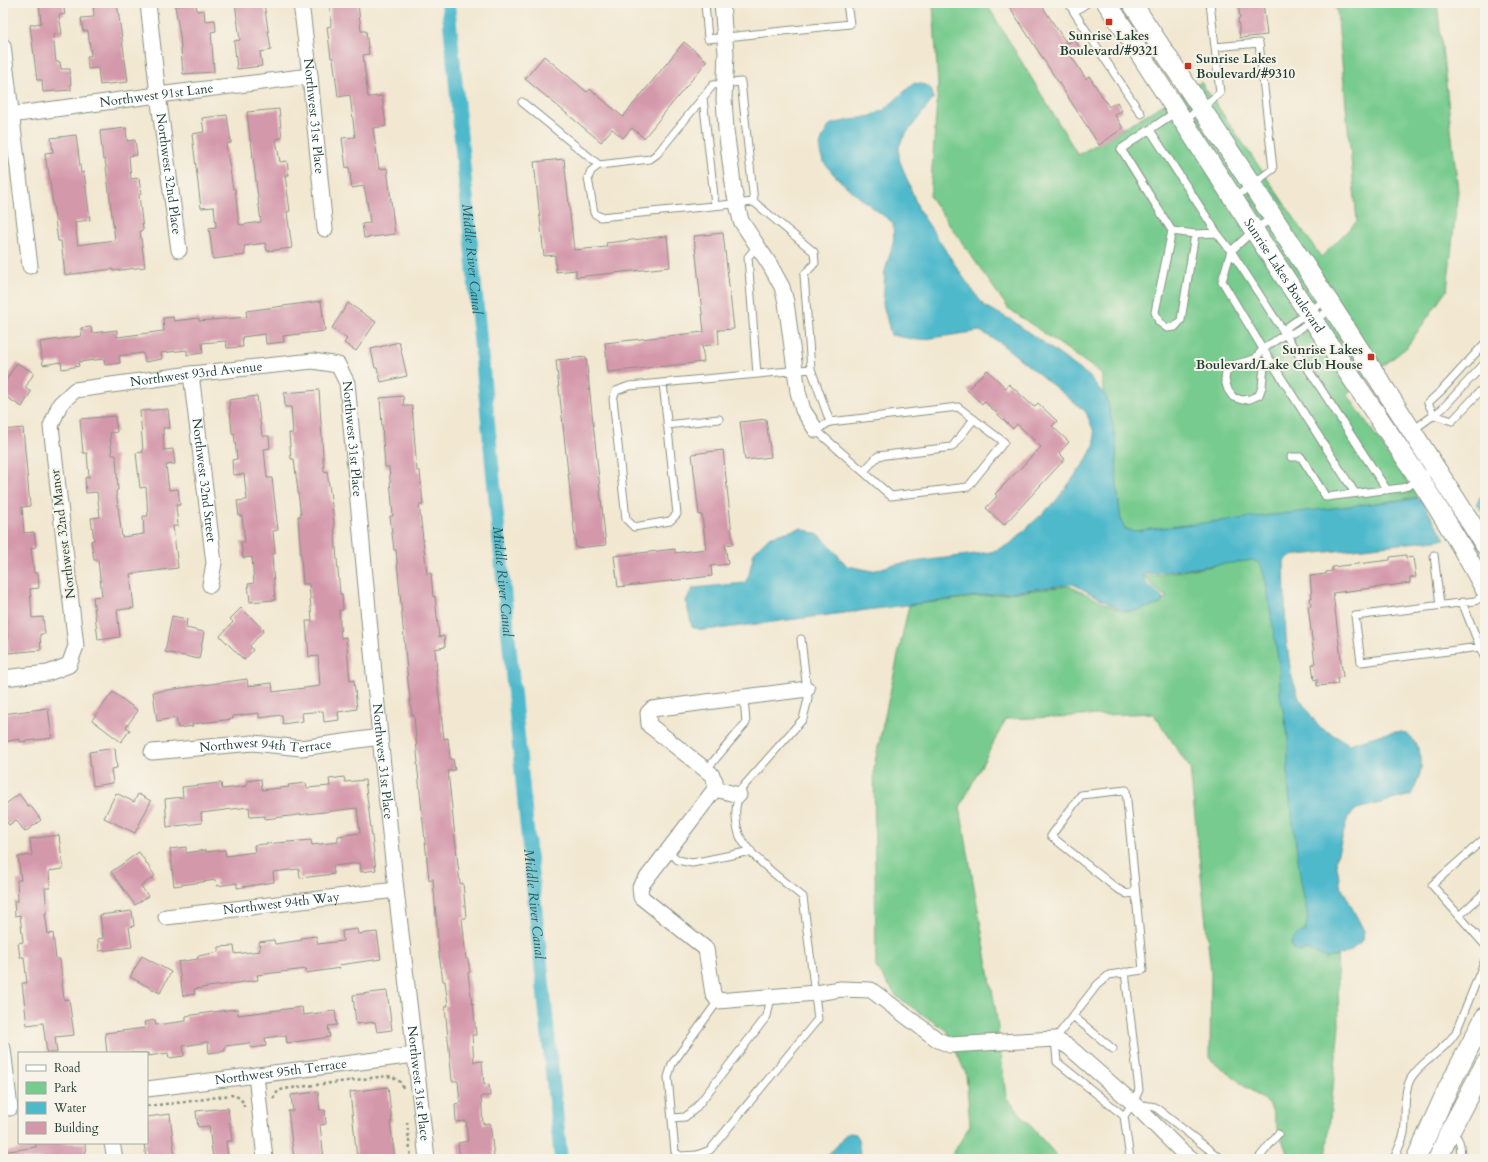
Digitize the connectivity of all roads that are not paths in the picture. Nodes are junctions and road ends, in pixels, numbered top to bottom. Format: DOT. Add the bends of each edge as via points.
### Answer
graph roads {
  1 [pos="148,3"];
  2 [pos="301,3"];
  3 [pos="705,3"];
  4 [pos="722,3"];
  5 [pos="847,3"];
  6 [pos="1069,3"];
  7 [pos="1087,3"];
  8 [pos="1107,3"];
  9 [pos="1132,3"];
  10 [pos="1210,3"];
  11 [pos="1074,12"];
  12 [pos="725,37"];
  13 [pos="3,46"];
  14 [pos="1215,47"];
  15 [pos="310,76"];
  16 [pos="725,83"];
  17 [pos="158,95"];
  18 [pos="703,98"];
  19 [pos="522,102"];
  20 [pos="1202,107"];
  21 [pos="1141,114"];
  22 [pos="7,116"];
  23 [pos="1181,116"];
  24 [pos="1150,130"];
  25 [pos="599,165"];
  26 [pos="1252,184"];
  27 [pos="1233,198"];
  28 [pos="754,202"];
  29 [pos="737,203"];
  30 [pos="715,205"];
  31 [pos="1273,217"];
  32 [pos="325,229"];
  33 [pos="1254,230"];
  34 [pos="1172,232"];
  35 [pos="1217,233"];
  36 [pos="1195,234"];
  37 [pos="756,246"];
  38 [pos="179,250"];
  39 [pos="1232,252"];
  40 [pos="30,266"];
  41 [pos="1330,303"];
  42 [pos="1310,316"];
  43 [pos="1285,334"];
  44 [pos="1485,343"];
  45 [pos="1263,349"];
  46 [pos="1270,360"];
  47 [pos="1485,363"];
  48 [pos="338,365"];
  49 [pos="811,369"];
  50 [pos="795,370"];
  51 [pos="191,374"];
  52 [pos="757,374"];
  53 [pos="663,383"];
  54 [pos="1485,386"];
  55 [pos="60,404"];
  56 [pos="1434,416"];
  57 [pos="719,419"];
  58 [pos="974,420"];
  59 [pos="830,422"];
  60 [pos="667,424"];
  61 [pos="816,430"];
  62 [pos="1403,437"];
  63 [pos="1291,457"];
  64 [pos="1436,468"];
  65 [pos="864,471"];
  66 [pos="1419,479"];
  67 [pos="1387,490"];
  68 [pos="1355,493"];
  69 [pos="1485,545"];
  70 [pos="1434,555"];
  71 [pos="210,585"];
  72 [pos="1485,588"];
  73 [pos="1485,595"];
  74 [pos="1462,602"];
  75 [pos="1440,605"];
  76 [pos="802,639"];
  77 [pos="1480,647"];
  78 [pos="1485,658"];
  79 [pos="3,678"];
  80 [pos="806,689"];
  81 [pos="744,697"];
  82 [pos="380,737"];
  83 [pos="152,752"];
  84 [pos="706,770"];
  85 [pos="715,788"];
  86 [pos="739,795"];
  87 [pos="1485,838"];
  88 [pos="667,851"];
  89 [pos="751,851"];
  90 [pos="396,890"];
  91 [pos="1135,892"];
  92 [pos="1485,892"];
  93 [pos="1459,916"];
  94 [pos="166,917"];
  95 [pos="1485,945"];
  96 [pos="1485,960"];
  97 [pos="1125,972"];
  98 [pos="816,993"];
  99 [pos="771,997"];
  100 [pos="718,1002"];
  101 [pos="1073,1016"];
  102 [pos="1485,1017"];
  103 [pos="1055,1039"];
  104 [pos="3,1049"];
  105 [pos="1113,1049"];
  106 [pos="415,1055"];
  107 [pos="1485,1064"];
  108 [pos="256,1075"];
  109 [pos="148,1089"];
  110 [pos="11,1108"];
  111 [pos="1129,1110"];
  112 [pos="672,1118"];
  113 [pos="1450,1131"];
  114 [pos="1278,1134"];
  115 [pos="112,1144"];
  116 [pos="1184,1157"];
  117 [pos="114,1159"];
  118 [pos="265,1159"];
  119 [pos="427,1159"];
  120 [pos="1130,1159"];
  121 [pos="1221,1159"];
  122 [pos="1258,1159"];
  123 [pos="1394,1159"];
  124 [pos="1416,1159"];
  125 [pos="1438,1159"];
  126 [pos="1461,1159"];
  1 -- 17 [label="street, Northwest 32nd Place"];
  2 -- 15 [label="street, Northwest 31st Place"];
  3 -- 12 [label="lane" via="708,39"];
  4 -- 12 [label="street"];
  5 -- 12 [label="lane" via="850,24"];
  6 -- 11 [label="lane"];
  7 -- 11 [label="lane"];
  8 -- 23 [label="street, Sunrise Lakes Boulevard"];
  9 -- 20 [label="street, Sunrise Lakes Boulevard"];
  10 -- 14 [label="lane"];
  11 -- 21 [label="lane"];
  12 -- 16 [label="street"];
  13 -- 22 [label="street"];
  14 -- 20 [label="lane" via="1220,93"];
  14 -- 26 [label="lane" via="1259,42 1273,169"];
  15 -- 17 [label="street, Northwest 91st Lane"];
  15 -- 32 [label="street, Northwest 31st Place"];
  16 -- 18 [label="lane" via="713,85"];
  16 -- 28 [label="lane" via="740,82"];
  16 -- 29 [label="street" via="726,130"];
  17 -- 22 [label="street, Northwest 91st Lane"];
  17 -- 38 [label="street, Northwest 32nd Place"];
  18 -- 25 [label="lane" via="657,154 650,159"];
  18 -- 30 [label="lane"];
  19 -- 25 [label="lane"];
  20 -- 23 [label="lane"];
  20 -- 26 [label="street, Sunrise Lakes Boulevard"];
  22 -- 40 [label="street"];
  23 -- 24 [label="lane"];
  23 -- 27 [label="street, Sunrise Lakes Boulevard"];
  24 -- 34 [label="lane" via="1122,149"];
  24 -- 35 [label="lane"];
  25 -- 30 [label="lane" via="591,171 588,178 594,213 600,216"];
  26 -- 27 [label="lane"];
  26 -- 31 [label="street, Sunrise Lakes Boulevard"];
  27 -- 33 [label="street, Sunrise Lakes Boulevard"];
  28 -- 29 [label="lane"];
  28 -- 49 [label="lane" via="814,252 816,263 804,276"];
  29 -- 30 [label="lane"];
  29 -- 37 [label="street" via="741,221"];
  31 -- 33 [label="lane"];
  31 -- 41 [label="street, Sunrise Lakes Boulevard"];
  33 -- 39 [label="lane"];
  33 -- 42 [label="street, Sunrise Lakes Boulevard"];
  34 -- 36 [label="lane"];
  34 -- 36 [label="lane" via="1155,312 1159,322 1167,328 1175,327 1181,320"];
  35 -- 36 [label="lane"];
  35 -- 39 [label="lane"];
  37 -- 50 [label="street" via="782,287"];
  37 -- 52 [label="lane" via="748,256"];
  39 -- 43 [label="lane"];
  39 -- 45 [label="lane" via="1222,281"];
  41 -- 42 [label="lane"];
  41 -- 42 [label="lane"];
  41 -- 62 [label="street, Sunrise Lakes Boulevard"];
  42 -- 43 [label="lane" via="1287,327"];
  42 -- 62 [label="street, Sunrise Lakes Boulevard"];
  43 -- 45 [label="lane"];
  43 -- 67 [label="lane"];
  44 -- 56 [label="lane" via="1428,403"];
  45 -- 46 [label="lane"];
  45 -- 46 [label="lane" via="1255,359 1233,365 1226,373 1225,380 1233,397 1242,400 1259,395 1264,368"];
  46 -- 68 [label="lane"];
  47 -- 56 [label="lane"];
  48 -- 51 [label="street, Northwest 93rd Avenue" via="313,360"];
  48 -- 82 [label="street, Northwest 31st Place" via="347,383"];
  49 -- 50 [label="lane"];
  49 -- 59 [label="lane"];
  50 -- 52 [label="lane"];
  50 -- 61 [label="street" via="804,410"];
  51 -- 55 [label="street, Northwest 93rd Avenue" via="75,390"];
  51 -- 71 [label="street, Northwest 32nd Street" via="214,563"];
  52 -- 53 [label="lane"];
  53 -- 60 [label="lane"];
  53 -- 60 [label="lane" via="629,386 616,391 613,399 626,519 634,527 670,521 677,514"];
  54 -- 56 [label="lane" via="1452,421"];
  55 -- 79 [label="street, Northwest 32nd Manor" via="51,426 76,646 69,665 48,673"];
  56 -- 62 [label="lane"];
  57 -- 60 [label="lane"];
  58 -- 59 [label="lane" via="958,407"];
  58 -- 65 [label="lane" via="952,447 878,456"];
  58 -- 65 [label="lane" via="1004,442 968,487 891,496"];
  59 -- 61 [label="lane"];
  61 -- 65 [label="lane"];
  62 -- 64 [label="street, Sunrise Lakes Boulevard"];
  62 -- 66 [label="street, Sunrise Lakes Boulevard"];
  63 -- 68 [label="lane" via="1301,457 1326,497"];
  64 -- 66 [label="lane"];
  64 -- 69 [label="street, Sunrise Lakes Boulevard"];
  66 -- 67 [label="lane" via="1408,486"];
  66 -- 72 [label="street, Sunrise Lakes Boulevard"];
  67 -- 68 [label="lane"];
  70 -- 75 [label="lane"];
  73 -- 74 [label="lane" via="1475,601"];
  74 -- 75 [label="lane"];
  74 -- 77 [label="lane"];
  75 -- 77 [label="lane" via="1355,616 1361,662"];
  76 -- 80 [label="lane"];
  77 -- 78 [label="lane"];
  80 -- 81 [label="street"];
  80 -- 86 [label="lane" via="808,699 803,719 742,788"];
  81 -- 84 [label="lane" via="746,723"];
  81 -- 84 [label="street" via="652,709 648,714 649,724"];
  82 -- 83 [label="street, Northwest 94th Terrace" via="301,748 253,743"];
  82 -- 90 [label="street, Northwest 31st Place"];
  84 -- 85 [label="street" via="715,781"];
  85 -- 86 [label="street"];
  85 -- 88 [label="street"];
  86 -- 89 [label="lane" via="736,816 739,834"];
  87 -- 93 [label="lane" via="1432,885"];
  88 -- 89 [label="lane" via="678,860 692,863"];
  88 -- 100 [label="street" via="640,887 641,897 706,949 713,994"];
  89 -- 98 [label="lane" via="803,897"];
  90 -- 94 [label="street, Northwest 94th Way"];
  90 -- 106 [label="street, Northwest 31st Place"];
  91 -- 91 [label="lane" via="1126,790 1081,795 1050,836 1116,888 1127,894"];
  91 -- 97 [label="lane" via="1143,970"];
  92 -- 93 [label="lane"];
  93 -- 95 [label="lane"];
  96 -- 123 [label="lane" via="1451,1040 1411,1078 1406,1091 1404,1133"];
  97 -- 101 [label="lane" via="1109,975 1097,985"];
  97 -- 111 [label="lane" via="1139,1090"];
  98 -- 99 [label="street"];
  98 -- 103 [label="street" via="841,989 872,990 938,1040 950,1045"];
  98 -- 112 [label="lane" via="818,1019 710,1150 697,1155 680,1156 675,1152"];
  99 -- 100 [label="street"];
  99 -- 112 [label="lane" via="767,1016 695,1109 685,1117"];
  100 -- 112 [label="lane" via="672,1064 668,1077"];
  101 -- 103 [label="lane"];
  101 -- 105 [label="lane"];
  102 -- 124 [label="street" via="1449,1086"];
  103 -- 111 [label="street" via="1069,1047"];
  104 -- 110 [label="street"];
  106 -- 108 [label="street, Northwest 95th Terrace"];
  106 -- 119 [label="street, Northwest 31st Place"];
  107 -- 113 [label="street"];
  108 -- 109 [label="street, Northwest 95th Terrace"];
  108 -- 118 [label="street"];
  111 -- 116 [label="street"];
  111 -- 120 [label="lane"];
  111 -- 121 [label="lane" via="1155,1107"];
  113 -- 125 [label="street"];
  113 -- 126 [label="lane" via="1459,1138"];
  114 -- 122 [label="lane"];
  115 -- 117 [label="street"];
}
